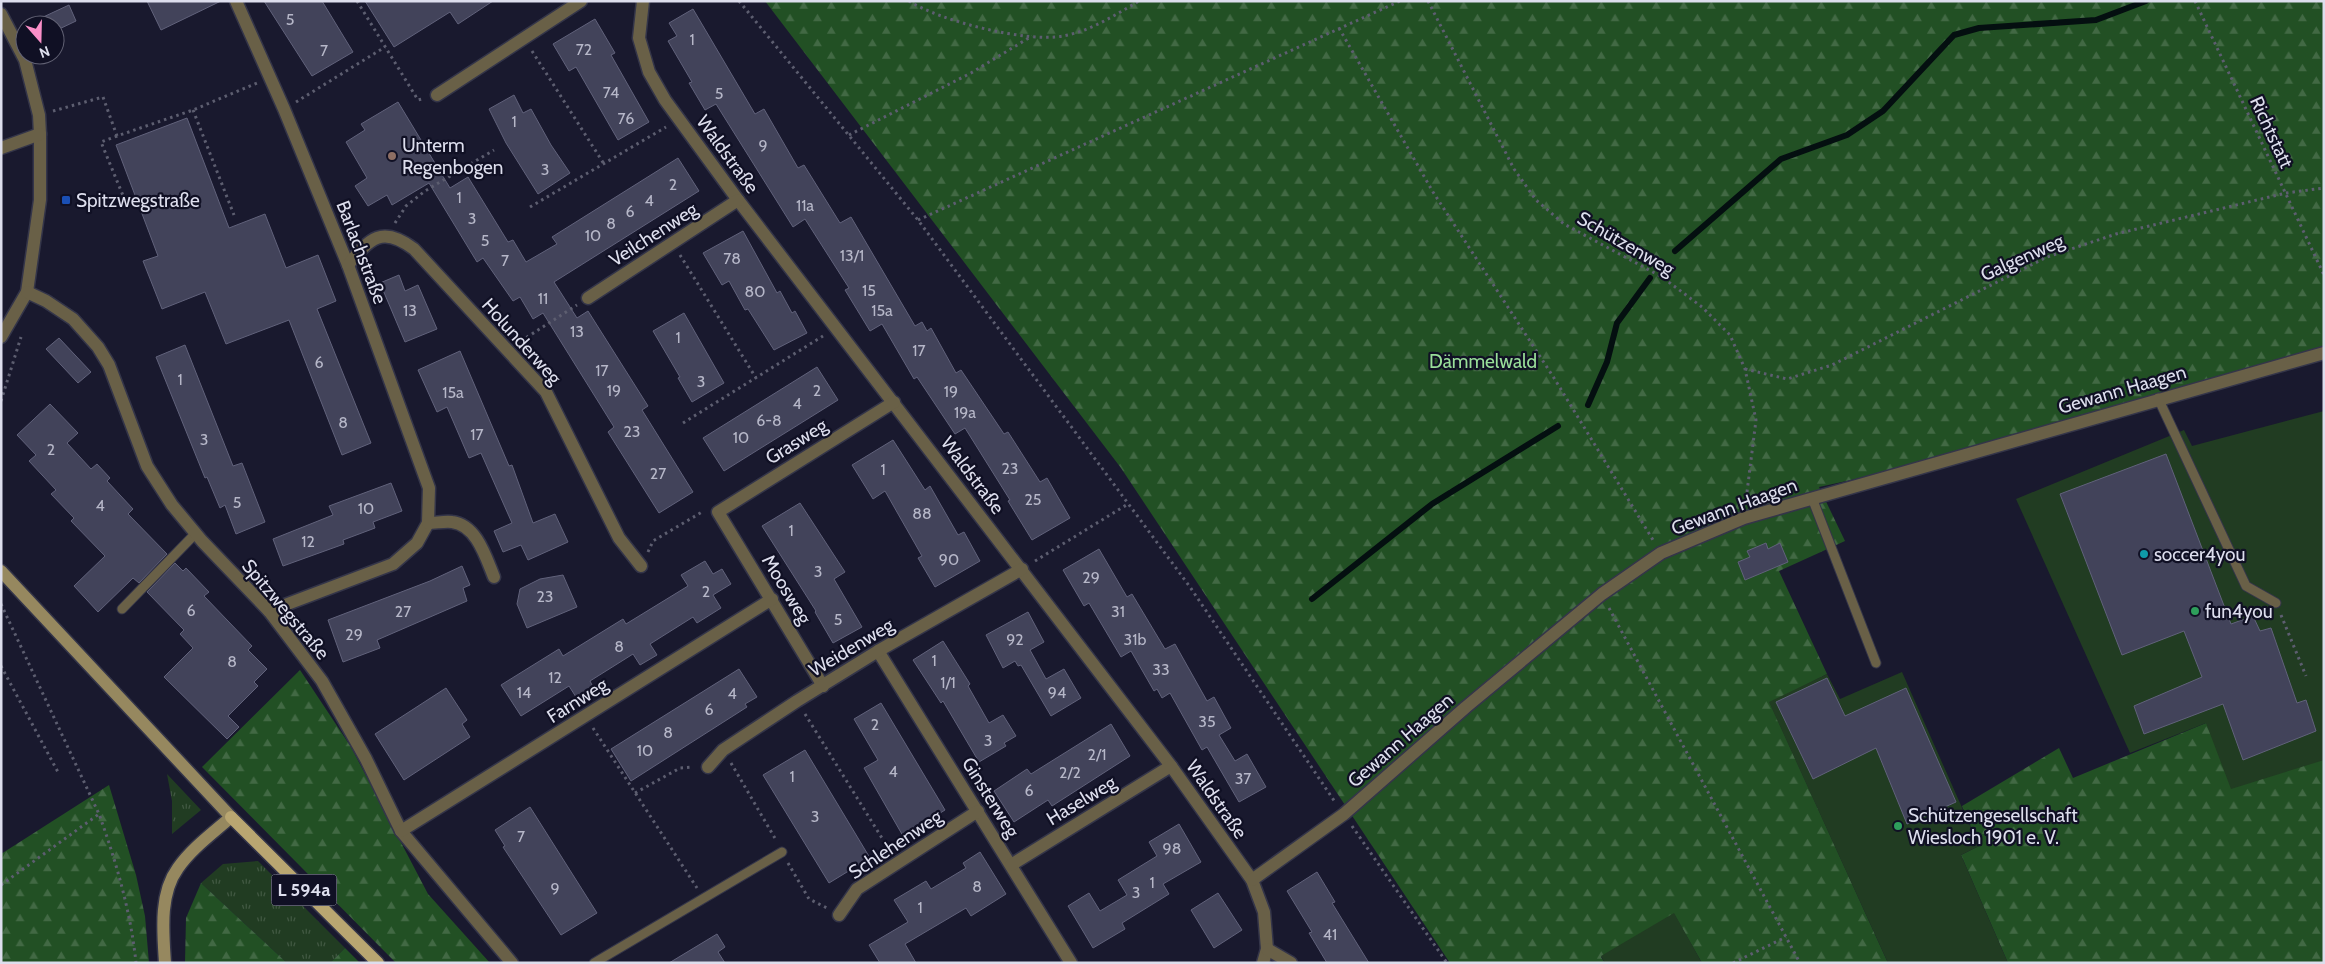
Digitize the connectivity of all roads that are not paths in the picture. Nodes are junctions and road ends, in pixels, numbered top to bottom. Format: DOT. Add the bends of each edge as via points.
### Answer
graph roads {
  1 [pos="236,1"];
  2 [pos="580,1"];
  3 [pos="643,1"];
  4 [pos="1,14"];
  5 [pos="437,95"];
  6 [pos="40,134"];
  7 [pos="1,148"];
  8 [pos="738,200"];
  9 [pos="348,265"];
  10 [pos="27,292"];
  11 [pos="588,298"];
  12 [pos="1,337"];
  13 [pos="2324,353"];
  14 [pos="2158,398"];
  15 [pos="894,402"];
  16 [pos="1812,498"];
  17 [pos="718,512"];
  18 [pos="428,523"];
  19 [pos="196,533"];
  20 [pos="641,566"];
  21 [pos="1022,569"];
  22 [pos="1,571"];
  23 [pos="494,578"];
  24 [pos="772,599"];
  25 [pos="2276,603"];
  26 [pos="122,609"];
  27 [pos="269,612"];
  28 [pos="878,651"];
  29 [pos="1876,664"];
  30 [pos="823,686"];
  31 [pos="1171,766"];
  32 [pos="708,767"];
  33 [pos="978,811"];
  34 [pos="231,817"];
  35 [pos="401,831"];
  36 [pos="782,852"];
  37 [pos="1011,865"];
  38 [pos="1252,880"];
  39 [pos="838,915"];
  40 [pos="1267,949"];
  41 [pos="165,963"];
  42 [pos="378,963"];
  43 [pos="512,963"];
  44 [pos="594,963"];
  45 [pos="1071,963"];
  46 [pos="1263,963"];
  47 [pos="1291,963"];
  1 -- 9 [label="street, Barlachstraße"];
  2 -- 5 [label="street"];
  3 -- 8 [label="street, Waldstraße" via="638,38 655,84"];
  4 -- 6 [label="street" via="25,60 39,115"];
  6 -- 7 [label="street"];
  6 -- 10 [label="street" via="40,200"];
  8 -- 11 [label="street, Veilchenweg"];
  8 -- 15 [label="street, Waldstraße"];
  9 -- 18 [label="street, Barlachstraße" via="429,488"];
  9 -- 20 [label="street, Holunderweg" via="369,242 382,236 399,238 414,249 546,392 619,538"];
  10 -- 12 [label="street"];
  10 -- 19 [label="street, Spitzwegstraße" via="73,319 98,347 110,365 147,466 172,505"];
  13 -- 14 [label="street, Gewann Haagen"];
  14 -- 16 [label="street, Gewann Haagen"];
  14 -- 25 [label="lane" via="2246,586"];
  15 -- 17 [label="street, Grasweg"];
  15 -- 21 [label="street, Waldstraße"];
  16 -- 29 [label="lane"];
  16 -- 38 [label="street, Gewann Haagen" via="1744,518 1661,553 1602,594 1344,814"];
  17 -- 24 [label="street, Moosweg"];
  18 -- 23 [label="street" via="453,522 465,526 483,549"];
  18 -- 27 [label="street, Barlachstraße" via="417,543 392,564"];
  19 -- 26 [label="lane"];
  19 -- 27 [label="street, Spitzwegstraße"];
  21 -- 28 [label="street, Weidenweg"];
  21 -- 31 [label="street, Waldstraße"];
  22 -- 34 [label="main road"];
  24 -- 30 [label="street, Moosweg"];
  24 -- 35 [label="street, Farnweg"];
  27 -- 35 [label="street, Spitzwegstraße" via="342,712"];
  28 -- 30 [label="street, Weidenweg"];
  28 -- 33 [label="street, Ginsterweg"];
  30 -- 32 [label="street, Weidenweg" via="723,750"];
  31 -- 37 [label="street, Haselweg"];
  31 -- 38 [label="street, Waldstraße"];
  33 -- 37 [label="street, Ginsterweg"];
  33 -- 39 [label="street, Schlehenweg" via="857,889"];
  34 -- 41 [label="main road" via="177,869 168,890 163,921"];
  34 -- 42 [label="main road, L 594a"];
  35 -- 43 [label="street, Spitzwegstraße"];
  36 -- 44 [label="lane"];
  37 -- 45 [label="street, Ginsterweg"];
  38 -- 40 [label="street, Waldstraße" via="1264,912"];
  40 -- 46 [label="street"];
  40 -- 47 [label="street"];
}
